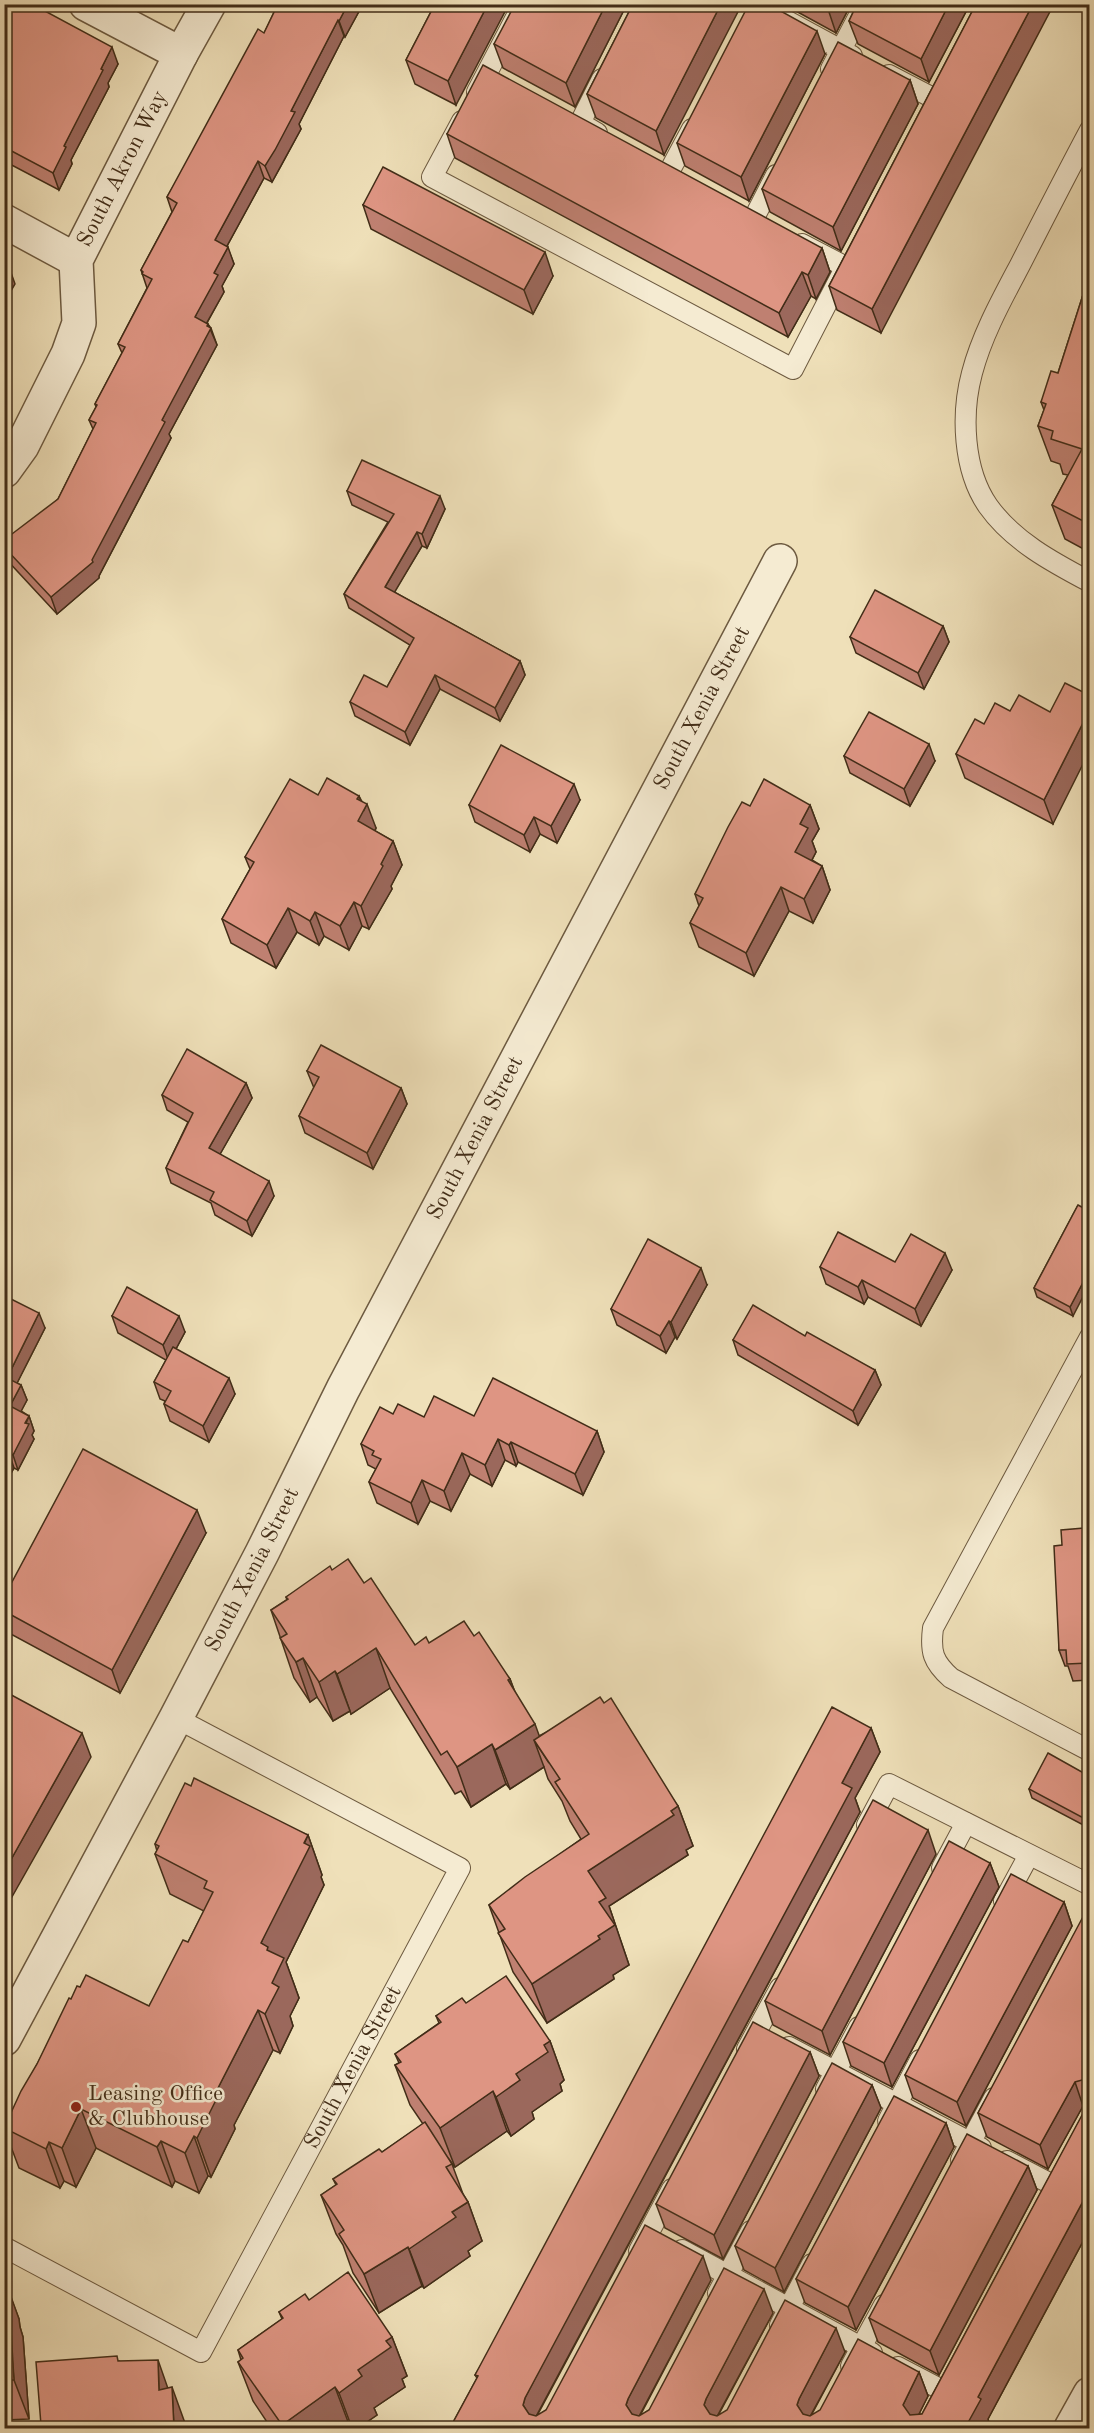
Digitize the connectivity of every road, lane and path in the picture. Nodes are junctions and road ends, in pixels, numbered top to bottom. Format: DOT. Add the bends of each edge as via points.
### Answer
graph roads {
  1 [pos="86,4"];
  2 [pos="209,4"];
  3 [pos="523,4"];
  4 [pos="865,4"];
  5 [pos="757,5"];
  6 [pos="746,26"];
  7 [pos="842,50"];
  8 [pos="181,54"];
  9 [pos="610,64"];
  10 [pos="487,73"];
  11 [pos="946,78"];
  12 [pos="825,81"];
  13 [pos="508,84"];
  14 [pos="935,99"];
  15 [pos="702,109"];
  16 [pos="559,112"];
  17 [pos="924,120"];
  18 [pos="580,123"];
  19 [pos="1089,130"];
  20 [pos="610,140"];
  21 [pos="787,155"];
  22 [pos="649,161"];
  23 [pos="669,172"];
  24 [pos="688,182"];
  25 [pos="735,208"];
  26 [pos="754,218"];
  27 [pos="4,221"];
  28 [pos="857,246"];
  29 [pos="76,260"];
  30 [pos="846,267"];
  31 [pos="4,471"];
  32 [pos="780,561"];
  33 [pos="1089,582"];
  34 [pos="1089,1337"];
  35 [pos="176,1718"];
  36 [pos="1089,1751"];
  37 [pos="966,1823"];
  38 [pos="856,1846"];
  39 [pos="1029,1855"];
  40 [pos="933,1885"];
  41 [pos="1089,1885"];
  42 [pos="996,1917"];
  43 [pos="790,1969"];
  44 [pos="868,2009"];
  45 [pos="757,2030"];
  46 [pos="4,2039"];
  47 [pos="930,2041"];
  48 [pos="736,2071"];
  49 [pos="836,2071"];
  50 [pos="1003,2081"];
  51 [pos="819,2102"];
  52 [pos="897,2103"];
  53 [pos="881,2134"];
  54 [pos="970,2142"];
  55 [pos="1063,2165"];
  56 [pos="681,2172"];
  57 [pos="954,2173"];
  58 [pos="1053,2185"];
  59 [pos="1042,2206"];
  60 [pos="760,2214"];
  61 [pos="649,2233"];
  62 [pos="821,2246"];
  63 [pos="4,2247"];
  64 [pos="632,2264"];
  65 [pos="727,2275"];
  66 [pos="894,2286"];
  67 [pos="711,2306"];
  68 [pos="789,2308"];
  69 [pos="773,2338"];
  70 [pos="861,2347"];
  71 [pos="955,2370"];
  72 [pos="840,2388"];
  73 [pos="944,2391"];
  74 [pos="1089,2394"];
  75 [pos="934,2410"];
  76 [pos="1071,2428"];
  1 -- 8 [label="street"];
  2 -- 8 [label="street, South Akron Way"];
  3 -- 10 [label="lane"];
  4 -- 7 [label="lane"];
  5 -- 6 [label="lane"];
  5 -- 7 [label="lane"];
  7 -- 12 [label="lane"];
  7 -- 14 [label="lane"];
  8 -- 29 [label="street, South Akron Way"];
  9 -- 18 [label="lane"];
  10 -- 13 [label="lane"];
  10 -- 30 [label="lane" via="432,177 793,369"];
  11 -- 14 [label="lane"];
  14 -- 17 [label="lane"];
  15 -- 23 [label="lane"];
  16 -- 18 [label="lane"];
  18 -- 20 [label="lane"];
  19 -- 33 [label="lane" via="986,336 971,374 966,415 967,449 987,505 1026,544"];
  21 -- 26 [label="lane"];
  22 -- 23 [label="lane"];
  23 -- 24 [label="lane"];
  25 -- 26 [label="lane"];
  26 -- 30 [label="lane"];
  27 -- 29 [label="street"];
  28 -- 30 [label="lane"];
  29 -- 31 [label="street, South Akron Way" via="79,323 22,446"];
  32 -- 35 [label="street, South Xenia Street" via="348,1378"];
  34 -- 36 [label="lane" via="933,1628 931,1641 938,1667 951,1678"];
  35 -- 46 [label="street, South Xenia Street"];
  35 -- 63 [label="lane, South Xenia Street" via="460,1868 201,2352"];
  37 -- 38 [label="lane" via="889,1784"];
  37 -- 39 [label="lane"];
  37 -- 40 [label="lane"];
  39 -- 41 [label="lane"];
  39 -- 42 [label="lane"];
  43 -- 45 [label="lane"];
  44 -- 49 [label="lane"];
  45 -- 48 [label="lane"];
  45 -- 49 [label="lane"];
  47 -- 52 [label="lane"];
  49 -- 51 [label="lane"];
  49 -- 52 [label="lane"];
  50 -- 54 [label="lane"];
  52 -- 53 [label="lane"];
  52 -- 54 [label="lane"];
  54 -- 57 [label="lane"];
  54 -- 58 [label="lane"];
  55 -- 58 [label="lane"];
  56 -- 61 [label="lane"];
  58 -- 59 [label="lane"];
  60 -- 65 [label="lane"];
  61 -- 64 [label="lane"];
  61 -- 65 [label="lane"];
  62 -- 68 [label="lane"];
  65 -- 67 [label="lane"];
  65 -- 68 [label="lane"];
  66 -- 70 [label="lane"];
  68 -- 69 [label="lane"];
  68 -- 70 [label="lane"];
  70 -- 72 [label="lane"];
  70 -- 73 [label="lane"];
  71 -- 73 [label="lane"];
  73 -- 75 [label="lane"];
  74 -- 76 [label="street"];
}
